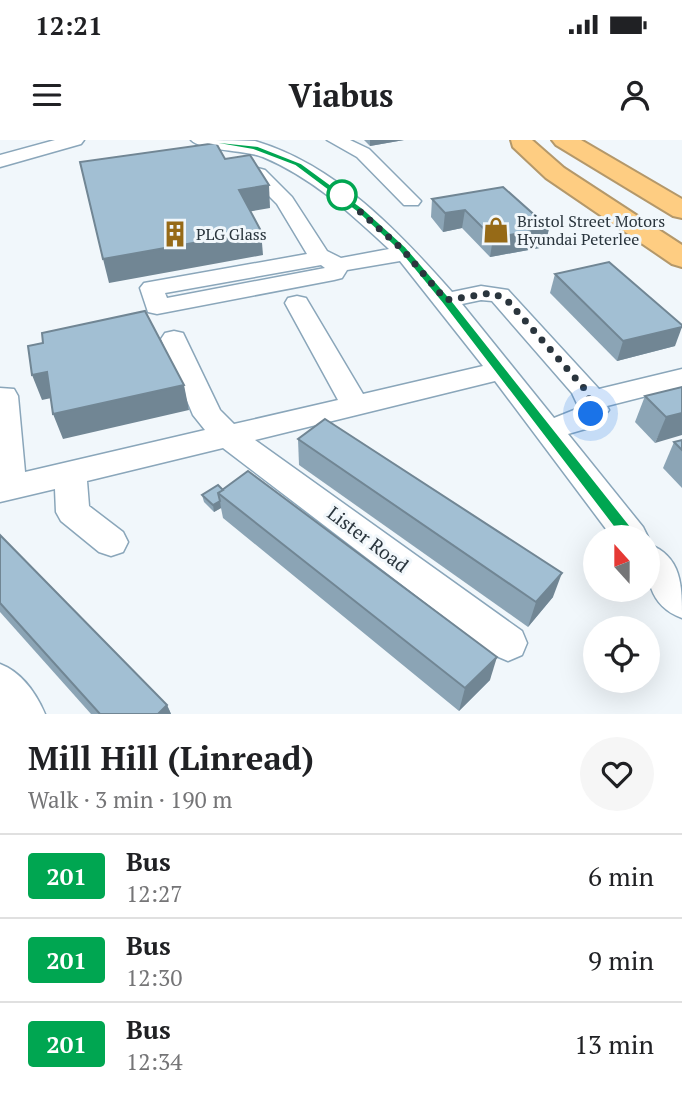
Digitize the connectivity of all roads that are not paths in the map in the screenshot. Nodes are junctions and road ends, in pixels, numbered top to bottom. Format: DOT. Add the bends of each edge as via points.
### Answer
graph roads {
  1 [pos="75,140"];
  2 [pos="200,140"];
  3 [pos="336,140"];
  4 [pos="564,140"];
  5 [pos="581,140"];
  6 [pos="519,141"];
  7 [pos="246,144"];
  8 [pos="0,161"];
  9 [pos="206,162"];
  10 [pos="682,194"];
  11 [pos="375,205"];
  12 [pos="682,210"];
  13 [pos="682,243"];
  14 [pos="406,253"];
  15 [pos="682,258"];
  16 [pos="331,262"];
  17 [pos="446,300"];
  18 [pos="297,303"];
  19 [pos="174,340"];
  20 [pos="500,371"];
  21 [pos="682,379"];
  22 [pos="4,396"];
  23 [pos="591,400"];
  24 [pos="356,406"];
  25 [pos="547,430"];
  26 [pos="228,436"];
  27 [pos="70,473"];
  28 [pos="5,489"];
  29 [pos="622,525"];
  30 [pos="111,542"];
  31 [pos="660,574"];
  32 [pos="682,603"];
  33 [pos="508,643"];
  34 [pos="0,683"];
  35 [pos="24,714"];
  1 -- 8 [label="street"];
  2 -- 7 [label="street"];
  3 -- 11 [label="street" via="363,153 411,201"];
  4 -- 12 [label="highway"];
  5 -- 10 [label="highway"];
  6 -- 13 [label="highway"];
  6 -- 15 [label="highway" via="555,173"];
  7 -- 11 [label="street" via="298,164"];
  9 -- 16 [label="street" via="258,174 285,201 319,256"];
  11 -- 14 [label="street"];
  14 -- 16 [label="street"];
  14 -- 17 [label="street"];
  16 -- 16 [label="street" via="334,273 157,307 152,288"];
  17 -- 20 [label="street"];
  17 -- 23 [label="street" via="481,293 499,295"];
  18 -- 24 [label="street"];
  19 -- 26 [label="street, Lister Road" via="208,415"];
  20 -- 24 [label="street"];
  20 -- 25 [label="street"];
  21 -- 23 [label="street"];
  22 -- 28 [label="street"];
  23 -- 25 [label="street" via="594,410 586,419"];
  24 -- 26 [label="street"];
  25 -- 29 [label="street"];
  26 -- 27 [label="street"];
  26 -- 33 [label="street, Lister Road"];
  27 -- 28 [label="street"];
  27 -- 30 [label="street" via="73,512"];
  31 -- 32 [label="street"];
  34 -- 35 [label="street"];
}
